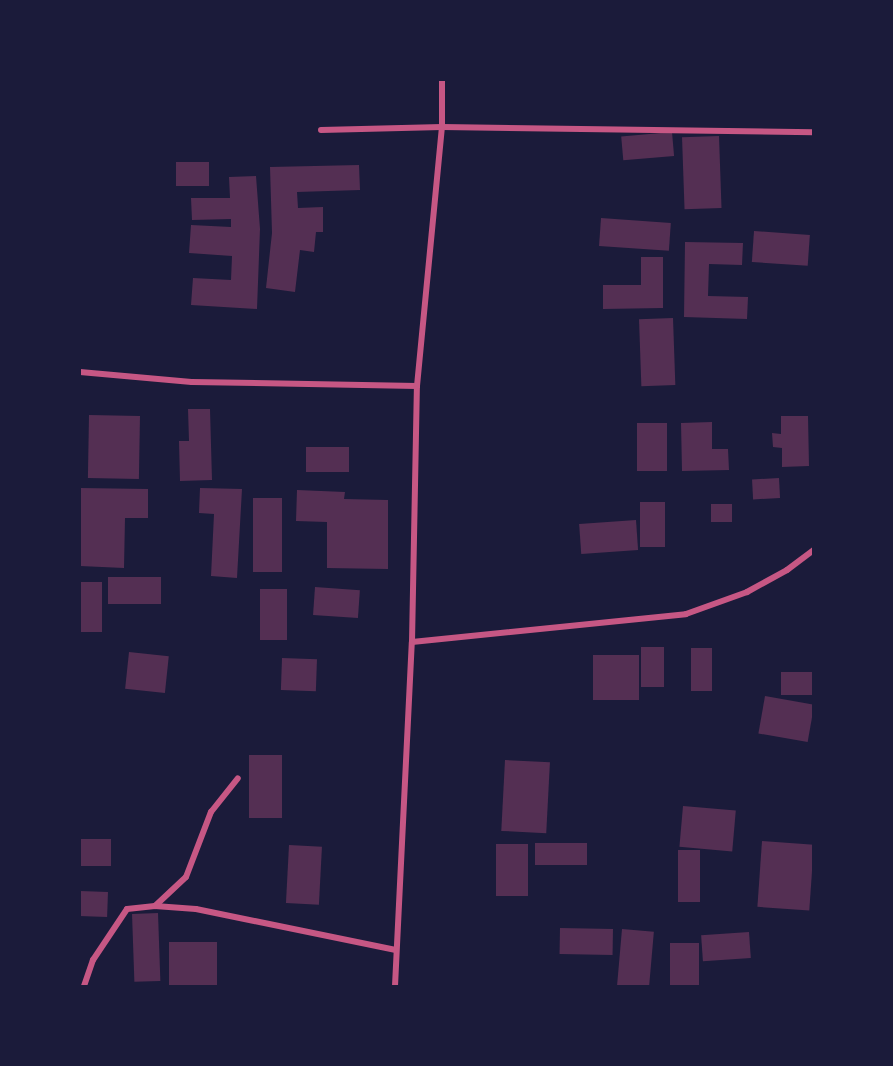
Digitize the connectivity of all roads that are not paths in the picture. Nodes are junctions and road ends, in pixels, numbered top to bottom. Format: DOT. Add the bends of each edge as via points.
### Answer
graph roads {
  1 [pos="442,80"];
  2 [pos="442,127"];
  3 [pos="321,130"];
  4 [pos="813,132"];
  5 [pos="80,372"];
  6 [pos="417,386"];
  7 [pos="813,550"];
  8 [pos="412,642"];
  9 [pos="238,778"];
  10 [pos="155,906"];
  11 [pos="396,950"];
  12 [pos="84,987"];
  13 [pos="395,987"];
  1 -- 2 [label="street"];
  2 -- 3 [label="street"];
  2 -- 4 [label="street"];
  2 -- 6 [label="street"];
  5 -- 6 [label="street" via="192,382"];
  6 -- 8 [label="street"];
  7 -- 8 [label="street" via="747,592 686,614"];
  8 -- 11 [label="street"];
  9 -- 10 [label="street" via="211,812 186,877"];
  10 -- 11 [label="street" via="196,909"];
  10 -- 12 [label="street" via="127,909 93,960"];
  11 -- 13 [label="street"];
}
